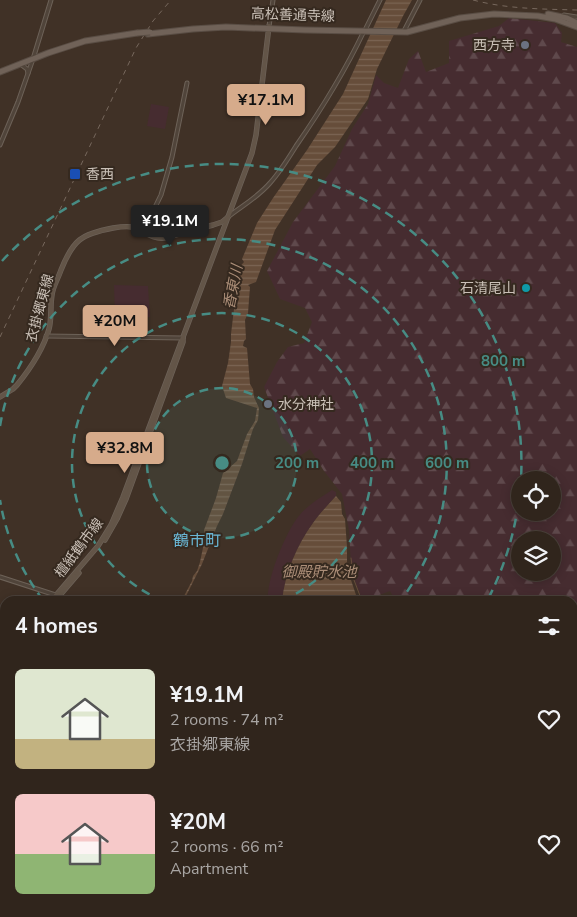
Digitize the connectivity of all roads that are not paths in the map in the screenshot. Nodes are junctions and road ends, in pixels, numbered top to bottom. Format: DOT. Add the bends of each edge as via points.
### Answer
graph roads {
  1 [pos="51,0"];
  2 [pos="272,0"];
  3 [pos="380,0"];
  4 [pos="420,0"];
  5 [pos="556,16"];
  6 [pos="577,17"];
  7 [pos="577,23"];
  8 [pos="269,27"];
  9 [pos="577,27"];
  10 [pos="366,29"];
  11 [pos="403,30"];
  12 [pos="29,63"];
  13 [pos="1,71"];
  14 [pos="28,74"];
  15 [pos="187,83"];
  16 [pos="0,145"];
  17 [pos="228,217"];
  18 [pos="143,232"];
  19 [pos="46,336"];
  20 [pos="183,338"];
  21 [pos="0,397"];
  22 [pos="0,577"];
  23 [pos="58,596"];
  1 -- 12 [label="street"];
  2 -- 8 [label="street"];
  3 -- 10 [label="street"];
  4 -- 11 [label="street"];
  5 -- 6 [label="street"];
  5 -- 7 [label="main road, 高松善通寺線"];
  5 -- 11 [label="main road, 高松善通寺線" via="531,12 478,12"];
  8 -- 10 [label="main road, 高松善通寺線"];
  8 -- 12 [label="main road, 高松善通寺線, bridge" via="215,25 85,41"];
  8 -- 17 [label="main road" via="254,147"];
  9 -- 11 [label="main road, 高松善通寺線" via="546,17 494,14"];
  10 -- 11 [label="main road, 高松善通寺線"];
  10 -- 17 [label="street" via="335,86 282,168 260,193"];
  12 -- 13 [label="main road, 高松善通寺線"];
  12 -- 14 [label="street"];
  12 -- 14 [label="street"];
  14 -- 16 [label="street"];
  15 -- 18 [label="street" via="161,195"];
  17 -- 18 [label="main road, 衣掛郷東線" via="214,225 164,238 158,239"];
  17 -- 20 [label="main road, 檀紙鶴市線"];
  18 -- 19 [label="main road, 衣掛郷東線" via="129,227 113,228 92,233 75,243 54,288"];
  19 -- 20 [label="street"];
  19 -- 21 [label="main road, 衣掛郷東線" via="38,356 20,382"];
  20 -- 23 [label="main road, 檀紙鶴市線" via="115,518 98,546"];
  22 -- 23 [label="street"];
}
